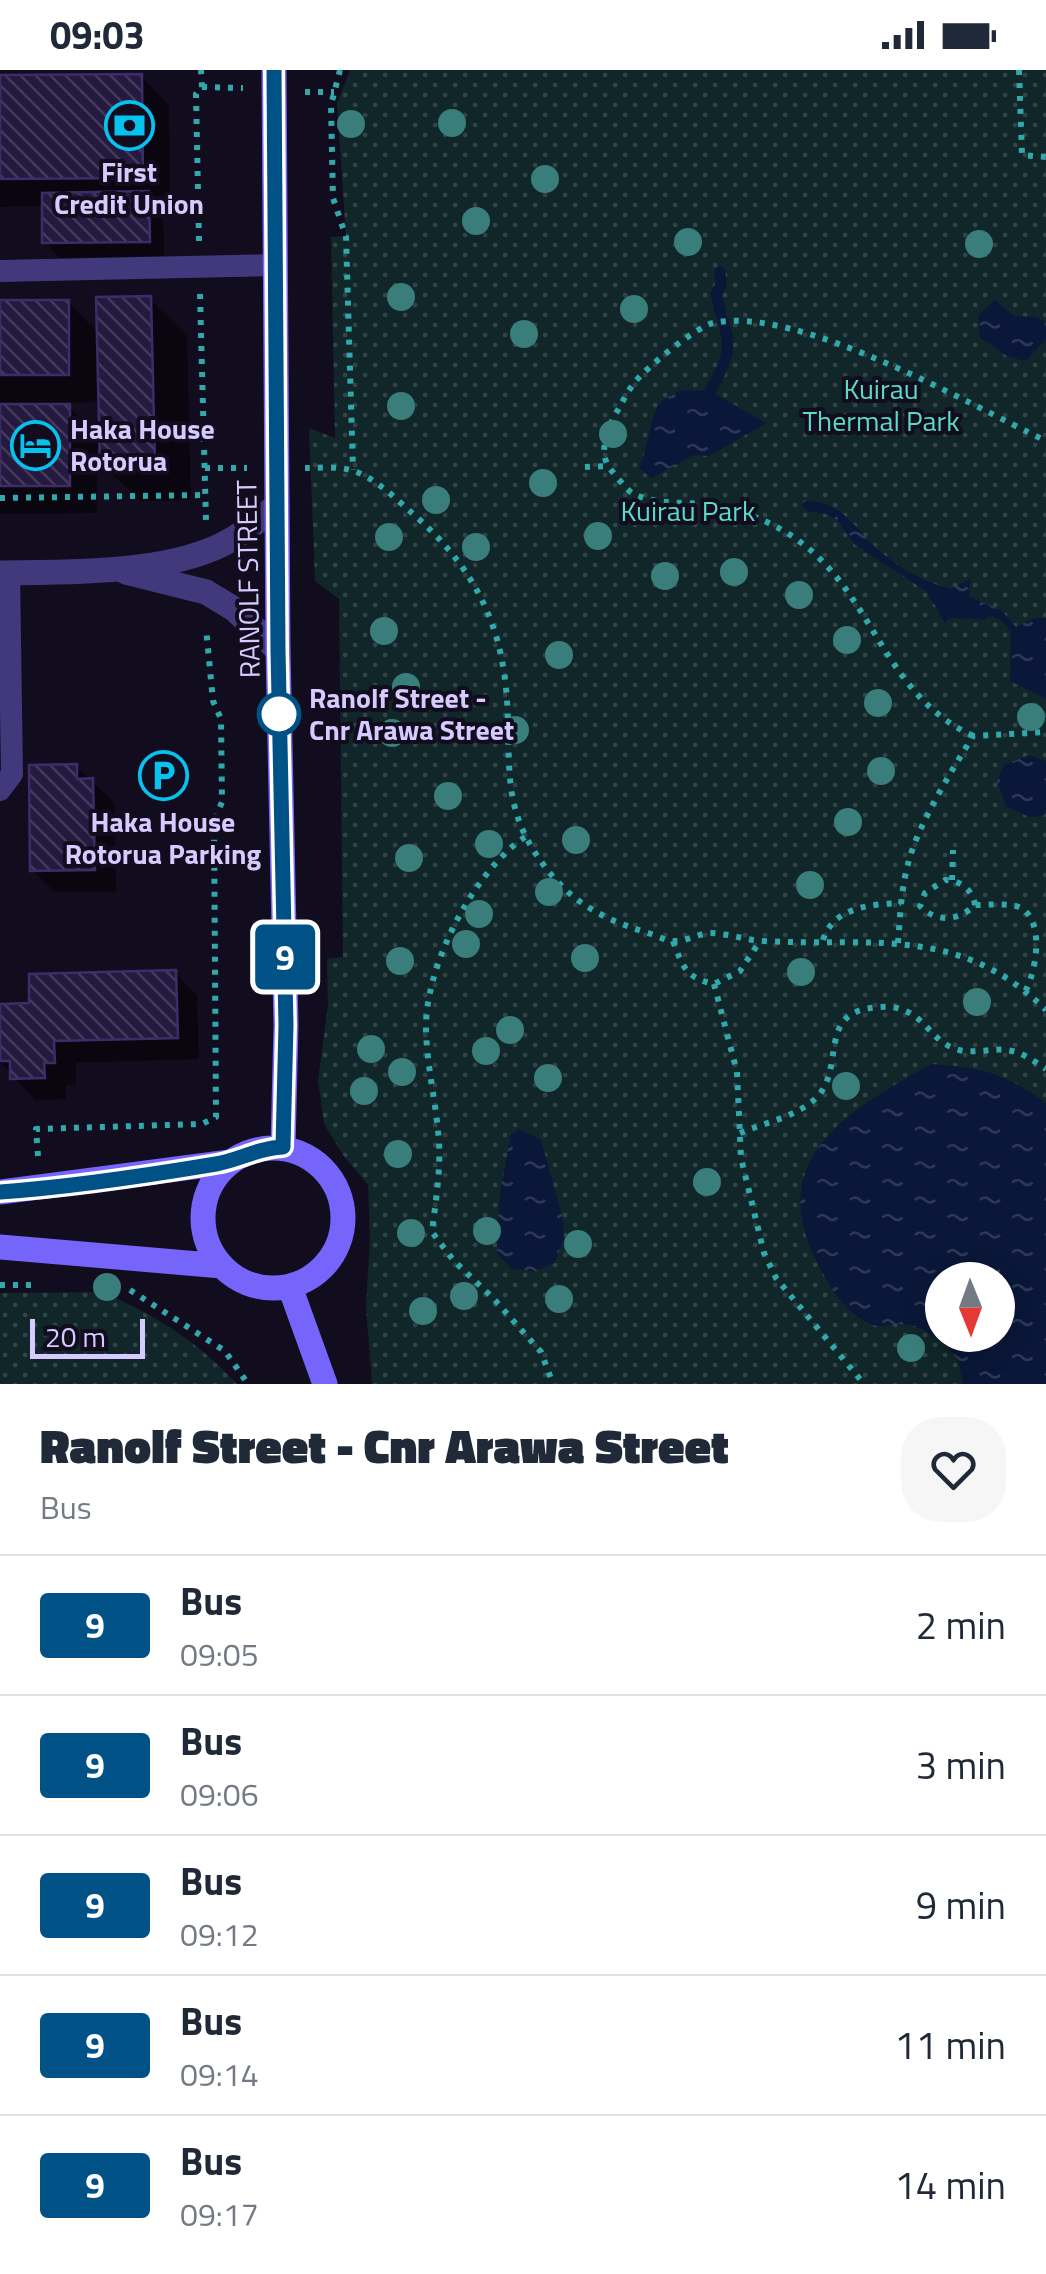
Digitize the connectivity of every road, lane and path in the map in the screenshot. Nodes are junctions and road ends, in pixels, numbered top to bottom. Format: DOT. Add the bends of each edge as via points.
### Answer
graph roads {
  1 [pos="274,70"];
  2 [pos="340,70"];
  3 [pos="1019,70"];
  4 [pos="202,87"];
  5 [pos="233,87"];
  6 [pos="315,92"];
  7 [pos="334,92"];
  8 [pos="1046,156"];
  9 [pos="275,265"];
  10 [pos="0,271"];
  11 [pos="1046,441"];
  12 [pos="607,466"];
  13 [pos="586,467"];
  14 [pos="205,468"];
  15 [pos="238,468"];
  16 [pos="312,468"];
  17 [pos="353,470"];
  18 [pos="205,495"];
  19 [pos="0,498"];
  20 [pos="277,505"];
  21 [pos="121,570"];
  22 [pos="4,573"];
  23 [pos="206,620"];
  24 [pos="278,650"];
  25 [pos="1046,732"];
  26 [pos="973,736"];
  27 [pos="0,790"];
  28 [pos="525,837"];
  29 [pos="953,850"];
  30 [pos="952,880"];
  31 [pos="901,904"];
  32 [pos="975,905"];
  33 [pos="920,906"];
  34 [pos="822,940"];
  35 [pos="760,941"];
  36 [pos="673,942"];
  37 [pos="898,943"];
  38 [pos="714,984"];
  39 [pos="1025,992"];
  40 [pos="1046,1010"];
  41 [pos="1046,1069"];
  42 [pos="740,1133"];
  43 [pos="283,1147"];
  44 [pos="230,1162"];
  45 [pos="38,1166"];
  46 [pos="0,1192"];
  47 [pos="0,1247"];
  48 [pos="222,1266"];
  49 [pos="0,1285"];
  50 [pos="42,1285"];
  51 [pos="126,1287"];
  52 [pos="290,1287"];
  53 [pos="248,1384"];
  54 [pos="325,1384"];
  55 [pos="554,1384"];
  56 [pos="864,1384"];
  1 -- 9 [label="main road, RANOLF STREET"];
  2 -- 7 [label="path"];
  3 -- 8 [label="path" via="1022,154"];
  4 -- 5 [label="path"];
  6 -- 7 [label="path"];
  7 -- 17 [label="path" via="333,198 346,237"];
  9 -- 10 [label="lane"];
  9 -- 20 [label="main road, RANOLF STREET"];
  11 -- 12 [label="path" via="851,348 779,325 714,323 693,331 635,382 605,432"];
  12 -- 13 [label="path"];
  12 -- 26 [label="path" via="632,492 745,513 799,541 840,585 925,706"];
  14 -- 15 [label="path"];
  16 -- 17 [label="path"];
  17 -- 28 [label="path" via="439,536 479,588 505,678 507,767"];
  18 -- 19 [label="path"];
  20 -- 21 [label="street" via="234,539 206,551"];
  20 -- 24 [label="main road, RANOLF STREET"];
  21 -- 22 [label="street"];
  21 -- 24 [label="street" via="206,592"];
  22 -- 27 [label="lane" via="12,774"];
  23 -- 45 [label="path" via="220,719 222,802 214,821 216,1118 202,1124 36,1129"];
  24 -- 43 [label="main road, RANOLF STREET"];
  25 -- 26 [label="path"];
  26 -- 31 [label="path" via="908,860"];
  28 -- 36 [label="path" via="576,900 605,920"];
  28 -- 55 [label="path" via="478,884 428,1002 439,1134 432,1232 541,1352"];
  29 -- 30 [label="path"];
  30 -- 32 [label="path" via="968,890"];
  30 -- 33 [label="path" via="930,889"];
  31 -- 33 [label="path"];
  31 -- 34 [label="path" via="854,909 829,925"];
  31 -- 37 [label="path"];
  32 -- 33 [label="path" via="946,918"];
  32 -- 39 [label="path" via="1016,906 1032,917 1038,964"];
  34 -- 35 [label="path"];
  34 -- 37 [label="path"];
  35 -- 36 [label="path" via="712,933"];
  35 -- 38 [label="path" via="740,971"];
  36 -- 38 [label="path" via="696,980"];
  37 -- 39 [label="path" via="962,956"];
  38 -- 42 [label="path" via="737,1072"];
  39 -- 40 [label="path"];
  41 -- 42 [label="path" via="1008,1050 953,1049 915,1014 871,1008 846,1016 836,1029 828,1083 814,1100"];
  42 -- 56 [label="path" via="755,1218 776,1278"];
  43 -- 44 [label="main road" via="246,1152"];
  43 -- 52 [label="main road" via="326,1170 344,1214 342,1238 330,1260"];
  44 -- 46 [label="main road"];
  44 -- 48 [label="main road" via="205,1197 202,1222"];
  47 -- 48 [label="main road"];
  48 -- 52 [label="main road" via="242,1281"];
  49 -- 50 [label="path"];
  51 -- 53 [label="path" via="225,1351"];
  52 -- 54 [label="main road"];
}
